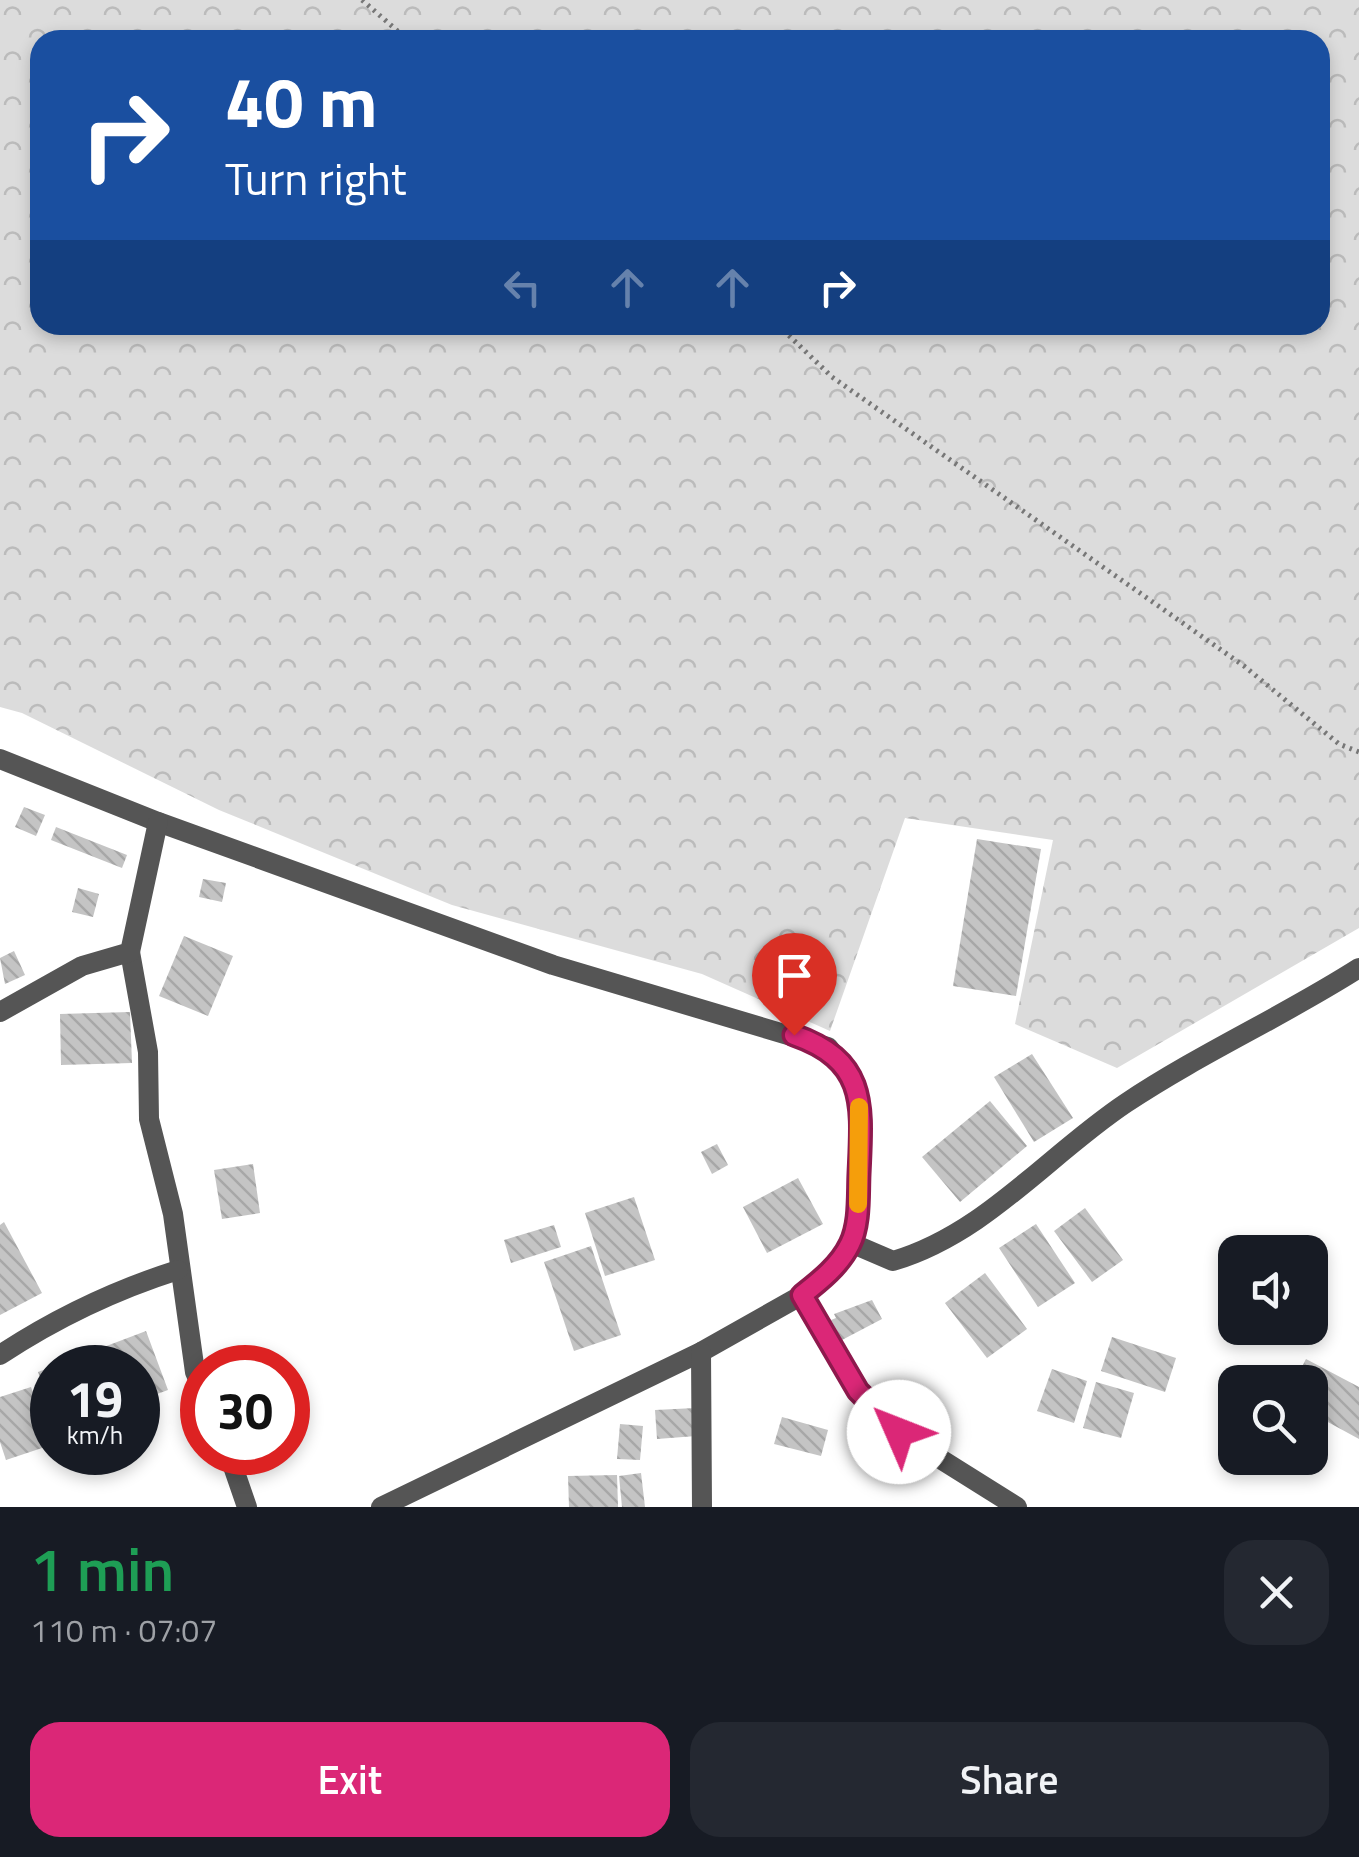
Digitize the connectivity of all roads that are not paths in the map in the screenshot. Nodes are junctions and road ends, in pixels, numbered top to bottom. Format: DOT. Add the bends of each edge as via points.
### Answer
graph roads {
  1 [pos="0,759"];
  2 [pos="158,822"];
  3 [pos="130,952"];
  4 [pos="1359,968"];
  5 [pos="0,1012"];
  6 [pos="851,1243"];
  7 [pos="178,1270"];
  8 [pos="802,1295"];
  9 [pos="191,1345"];
  10 [pos="701,1352"];
  11 [pos="0,1354"];
  12 [pos="236,1475"];
  13 [pos="247,1507"];
  14 [pos="382,1507"];
  15 [pos="702,1507"];
  16 [pos="1017,1507"];
  1 -- 2 [label="street"];
  2 -- 3 [label="street"];
  2 -- 6 [label="street" via="553,965 828,1047 852,1077 861,1117"];
  3 -- 5 [label="street" via="82,966"];
  3 -- 7 [label="street" via="148,1052 149,1120 173,1214"];
  4 -- 6 [label="street" via="1126,1103 931,1250 892,1262"];
  6 -- 8 [label="street"];
  7 -- 9 [label="street"];
  7 -- 11 [label="street" via="132,1284"];
  8 -- 10 [label="street"];
  8 -- 16 [label="street" via="875,1412"];
  10 -- 14 [label="street"];
  10 -- 15 [label="street"];
  12 -- 13 [label="street"];
}
